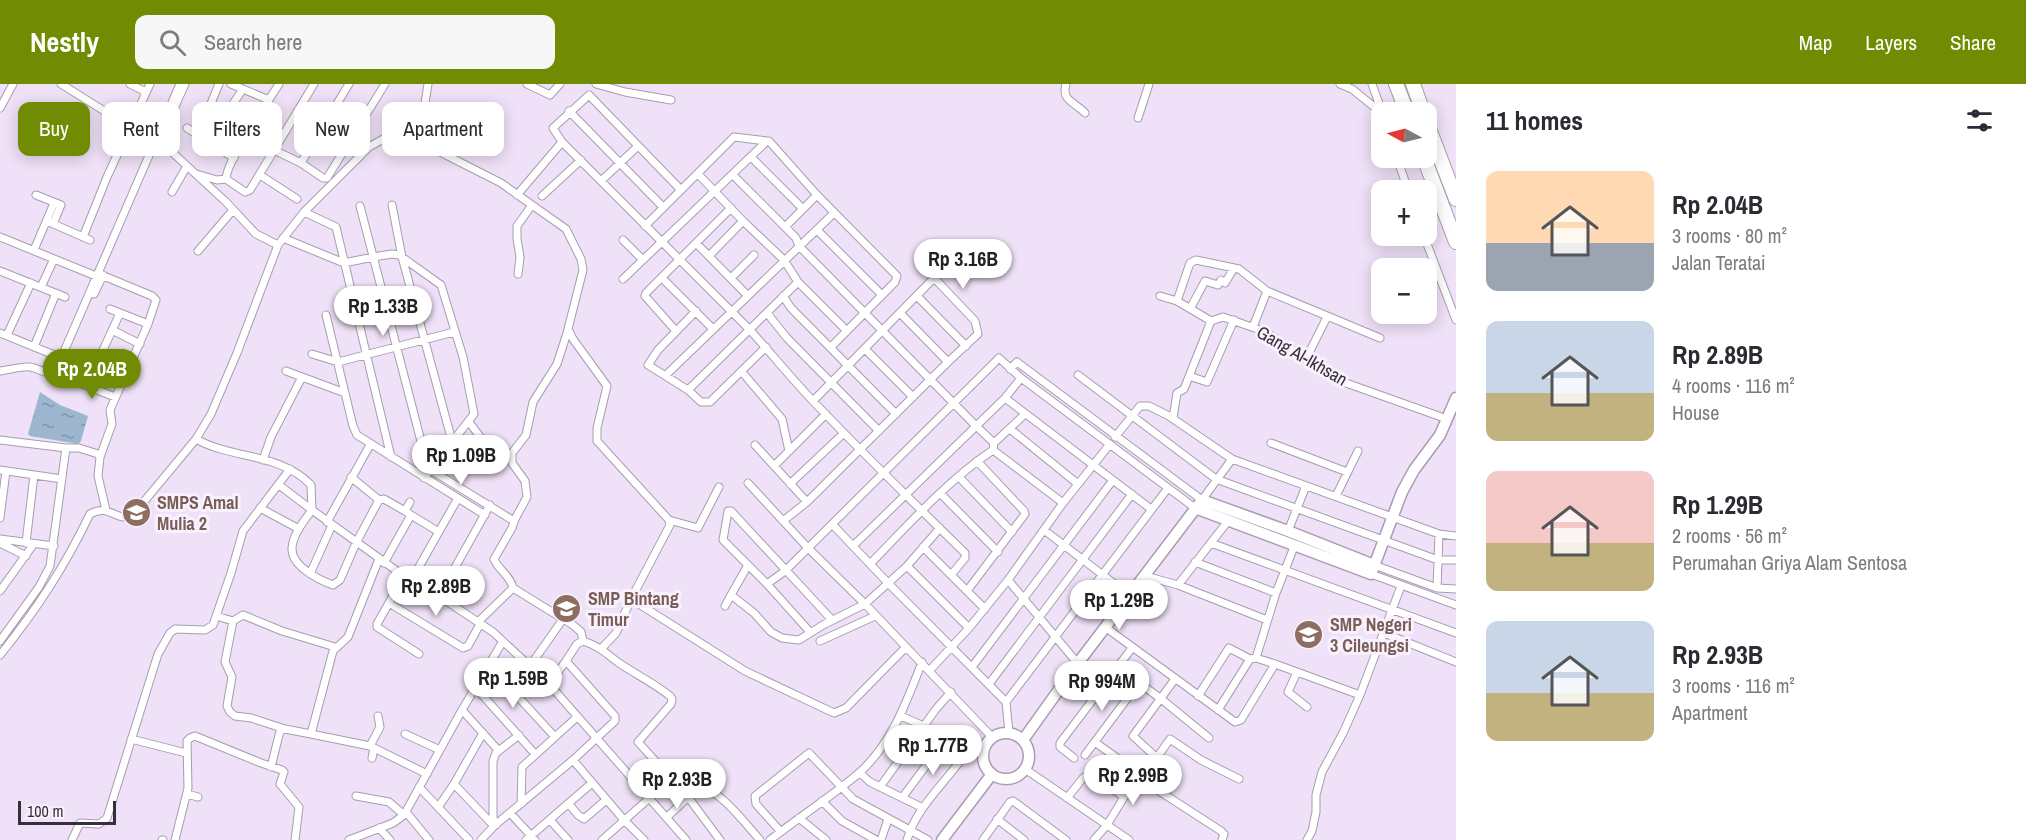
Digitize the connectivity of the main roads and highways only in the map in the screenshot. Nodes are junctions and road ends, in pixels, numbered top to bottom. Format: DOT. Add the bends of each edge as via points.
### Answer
graph roads {
  1 [pos="1396,84"];
  2 [pos="1413,84"];
  3 [pos="1403,102"];
  4 [pos="1420,102"];
  5 [pos="1437,150"];
  6 [pos="1428,168"];
  7 [pos="1456,199"];
  8 [pos="1456,242"];
  1 -- 3 [label="highway"];
  2 -- 4 [label="highway"];
  5 -- 7 [label="highway"];
  6 -- 8 [label="highway"];
}
